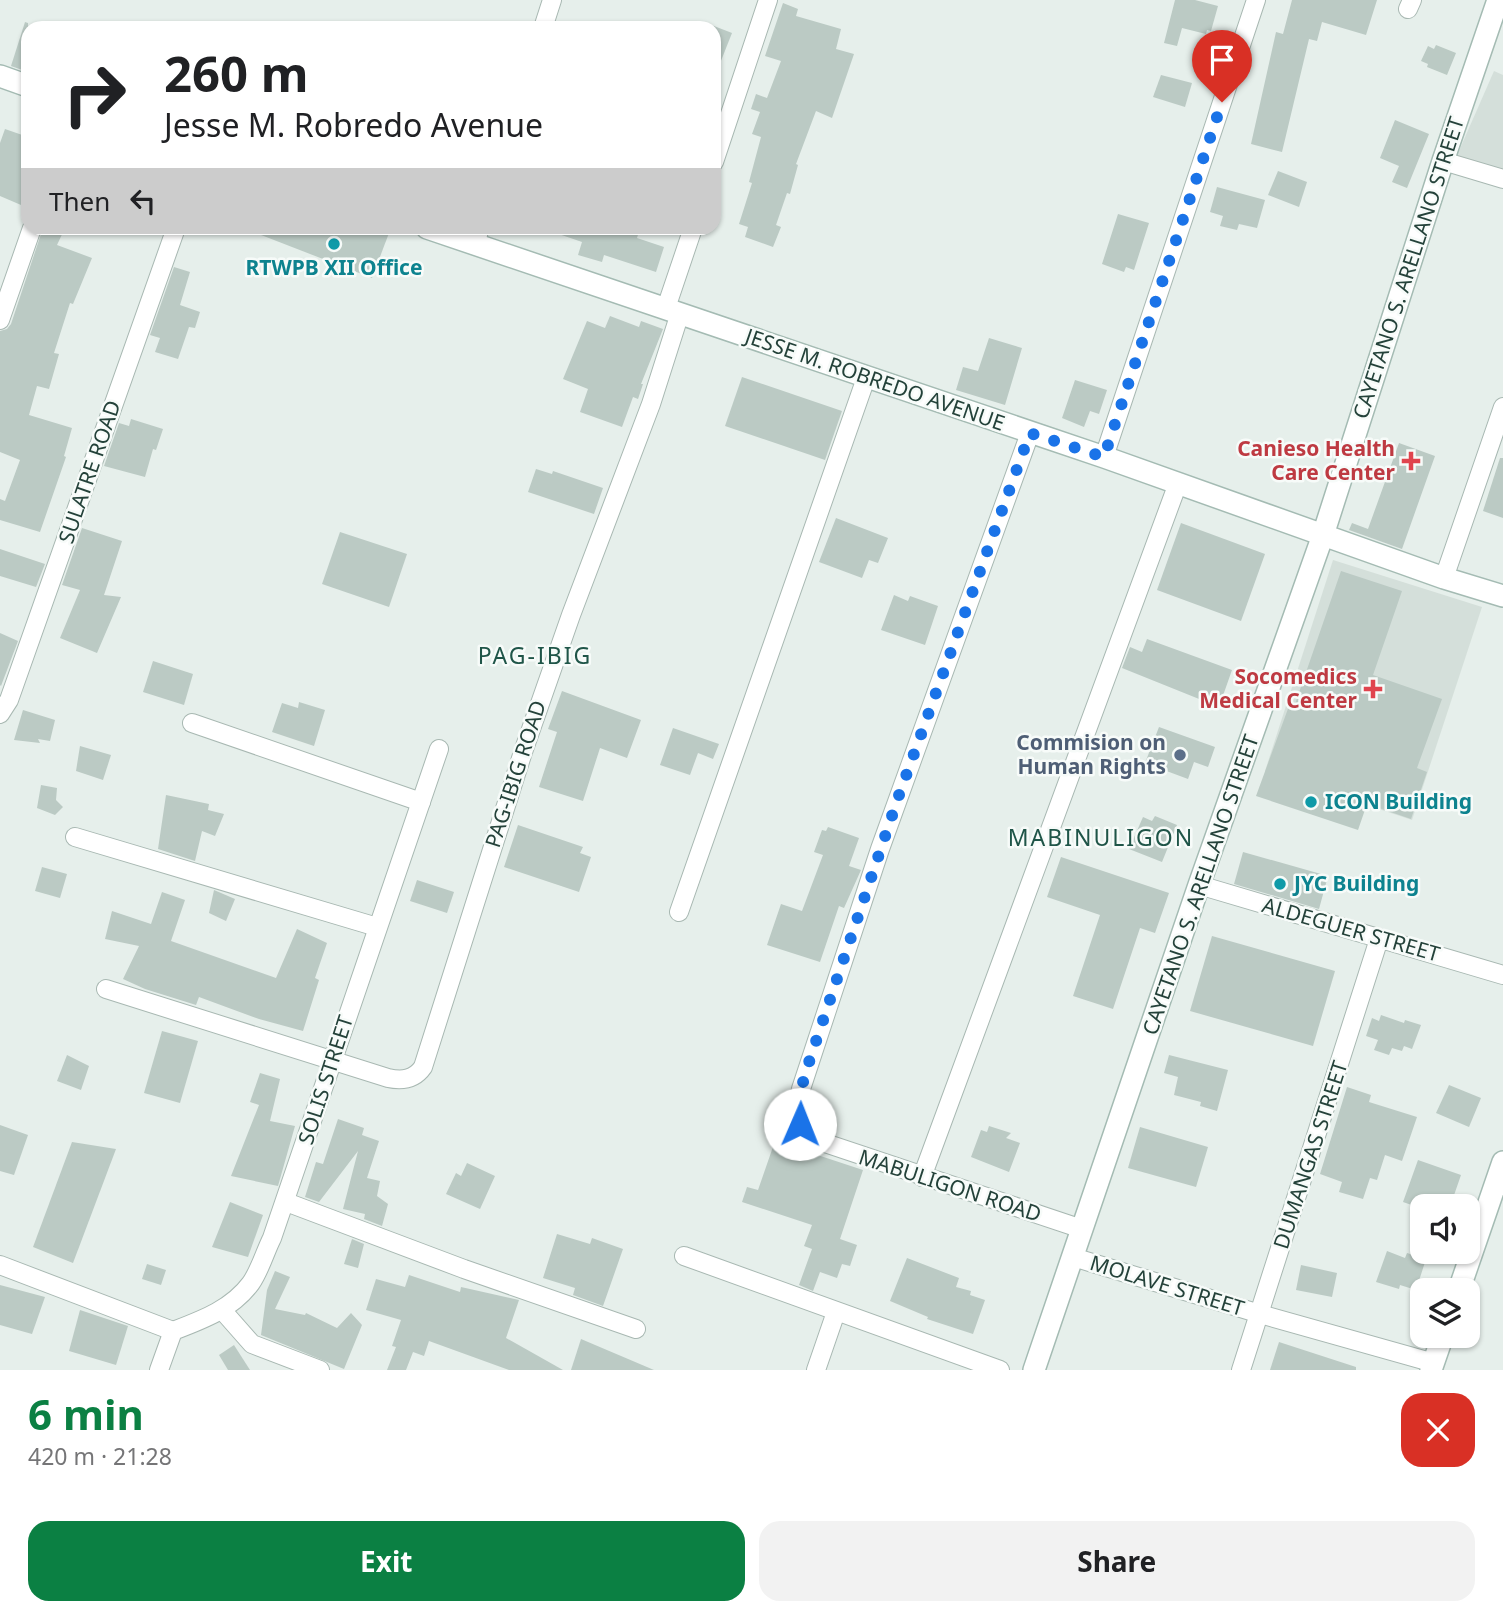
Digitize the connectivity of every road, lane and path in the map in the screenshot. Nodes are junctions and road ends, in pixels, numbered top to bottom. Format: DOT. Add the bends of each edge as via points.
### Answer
graph roads {
  1 [pos="552,0"];
  2 [pos="768,0"];
  3 [pos="1256,0"];
  4 [pos="1498,0"];
  5 [pos="545,21"];
  6 [pos="0,76"];
  7 [pos="21,84"];
  8 [pos="721,141"];
  9 [pos="1443,161"];
  10 [pos="1503,179"];
  11 [pos="30,235"];
  12 [pos="174,235"];
  13 [pos="691,235"];
  14 [pos="478,236"];
  15 [pos="673,311"];
  16 [pos="0,320"];
  17 [pos="866,378"];
  18 [pos="1503,407"];
  19 [pos="1030,433"];
  20 [pos="1104,457"];
  21 [pos="1178,483"];
  22 [pos="1323,535"];
  23 [pos="1444,578"];
  24 [pos="1503,596"];
  25 [pos="0,715"];
  26 [pos="192,723"];
  27 [pos="439,749"];
  28 [pos="421,802"];
  29 [pos="75,837"];
  30 [pos="1199,885"];
  31 [pos="679,912"];
  32 [pos="377,927"];
  33 [pos="1379,939"];
  34 [pos="1503,975"];
  35 [pos="106,989"];
  36 [pos="332,1059"];
  37 [pos="1503,1162"];
  38 [pos="922,1177"];
  39 [pos="286,1202"];
  40 [pos="1083,1229"];
  41 [pos="684,1256"];
  42 [pos="1073,1257"];
  43 [pos="0,1265"];
  44 [pos="1464,1278"];
  45 [pos="222,1310"];
  46 [pos="836,1312"];
  47 [pos="1260,1314"];
  48 [pos="636,1329"];
  49 [pos="173,1331"];
  50 [pos="1439,1348"];
  51 [pos="1433,1366"];
  52 [pos="159,1370"];
  53 [pos="320,1370"];
  54 [pos="816,1370"];
  55 [pos="1000,1370"];
  56 [pos="1034,1370"];
  57 [pos="1241,1370"];
  1 -- 5 [label="street"];
  2 -- 8 [label="street"];
  3 -- 20 [label="street"];
  4 -- 9 [label="main road, CAYETANO S. ARELLANO STREET"];
  6 -- 7 [label="main road"];
  9 -- 10 [label="street"];
  9 -- 22 [label="main road, CAYETANO S. ARELLANO STREET"];
  11 -- 16 [label="street"];
  12 -- 25 [label="street, SULATRE ROAD" via="14,687"];
  13 -- 15 [label="street, PAG-IBIG ROAD"];
  14 -- 15 [label="main road, JESSE M. ROBREDO AVENUE"];
  15 -- 17 [label="main road, JESSE M. ROBREDO AVENUE"];
  15 -- 36 [label="street, PAG-IBIG ROAD" via="651,404 523,752 423,1067 408,1079 397,1080"];
  17 -- 19 [label="main road, JESSE M. ROBREDO AVENUE"];
  17 -- 31 [label="street"];
  18 -- 23 [label="street"];
  19 -- 20 [label="main road, JESSE M. ROBREDO AVENUE"];
  19 -- 38 [label="street, MABULIGON ROAD" via="880,849 797,1103 800,1124 807,1134"];
  20 -- 21 [label="main road, JESSE M. ROBREDO AVENUE"];
  21 -- 22 [label="main road, JESSE M. ROBREDO AVENUE"];
  21 -- 38 [label="street"];
  22 -- 23 [label="main road, JESSE M. ROBREDO AVENUE"];
  22 -- 30 [label="main road, CAYETANO S. ARELLANO STREET"];
  23 -- 24 [label="main road, JESSE M. ROBREDO AVENUE"];
  26 -- 28 [label="street"];
  27 -- 28 [label="street, SOLIS STREET"];
  28 -- 32 [label="street, SOLIS STREET"];
  29 -- 32 [label="street"];
  30 -- 33 [label="street, ALDEGUER STREET"];
  30 -- 40 [label="main road, CAYETANO S. ARELLANO STREET"];
  32 -- 36 [label="street, SOLIS STREET"];
  33 -- 34 [label="street, ALDEGUER STREET"];
  33 -- 47 [label="street, DUMANGAS STREET"];
  35 -- 36 [label="street, PAG-IBIG ROAD"];
  36 -- 39 [label="street, SOLIS STREET"];
  37 -- 44 [label="main road"];
  38 -- 40 [label="street, MABULIGON ROAD"];
  39 -- 45 [label="street, SOLIS STREET" via="251,1282"];
  39 -- 48 [label="street"];
  40 -- 42 [label="main road, CAYETANO S. ARELLANO STREET"];
  41 -- 46 [label="street"];
  42 -- 47 [label="street, MOLAVE STREET"];
  42 -- 56 [label="main road, CAYETANO S. ARELLANO STREET"];
  43 -- 49 [label="street"];
  45 -- 49 [label="street, SOLIS STREET"];
  45 -- 53 [label="street" via="251,1344"];
  46 -- 54 [label="street"];
  46 -- 55 [label="street"];
  47 -- 51 [label="street, MOLAVE STREET"];
  47 -- 57 [label="street, DUMANGAS STREET"];
  49 -- 52 [label="street"];
  50 -- 51 [label="main road"];
}
